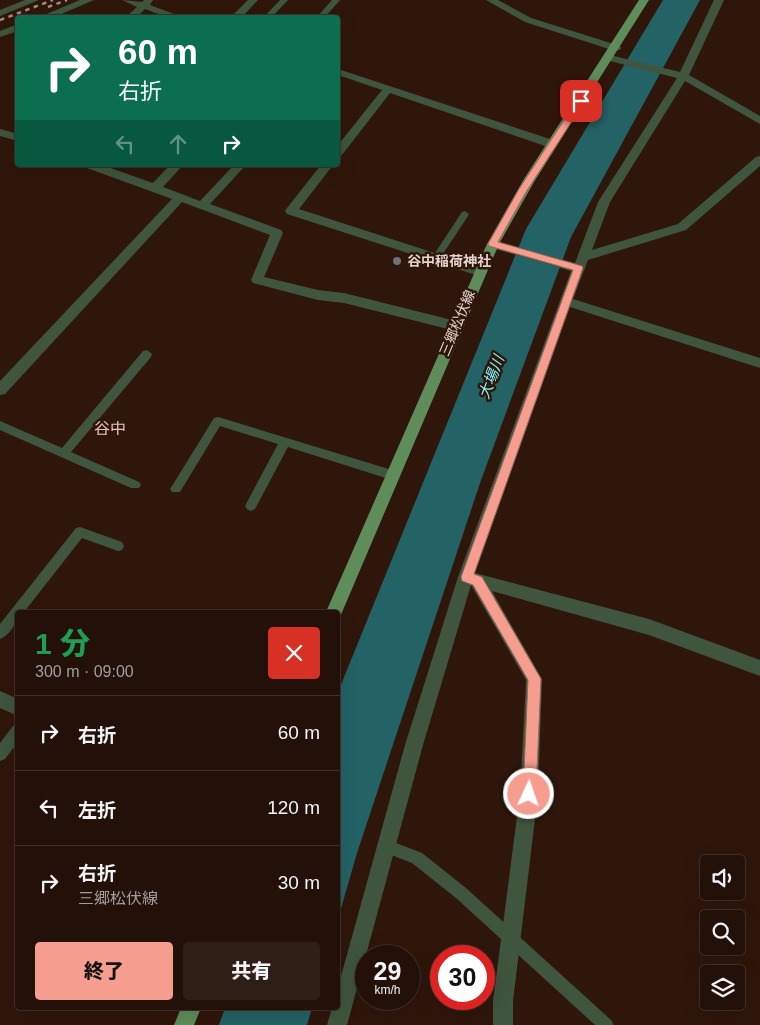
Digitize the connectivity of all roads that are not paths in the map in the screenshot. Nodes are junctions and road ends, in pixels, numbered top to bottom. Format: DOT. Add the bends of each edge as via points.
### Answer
graph roads {
  1 [pos="34,0"];
  2 [pos="89,0"];
  3 [pos="127,0"];
  4 [pos="253,0"];
  5 [pos="284,0"];
  6 [pos="336,0"];
  7 [pos="492,0"];
  8 [pos="644,0"];
  9 [pos="719,0"];
  10 [pos="147,3"];
  11 [pos="0,4"];
  12 [pos="13,8"];
  13 [pos="0,13"];
  14 [pos="50,15"];
  15 [pos="133,15"];
  16 [pos="173,15"];
  17 [pos="238,15"];
  18 [pos="269,15"];
  19 [pos="322,15"];
  20 [pos="15,28"];
  21 [pos="0,34"];
  22 [pos="616,56"];
  23 [pos="340,73"];
  24 [pos="678,75"];
  25 [pos="388,89"];
  26 [pos="760,121"];
  27 [pos="0,132"];
  28 [pos="15,137"];
  29 [pos="552,144"];
  30 [pos="340,149"];
  31 [pos="760,160"];
  32 [pos="175,167"];
  33 [pos="238,167"];
  34 [pos="325,167"];
  35 [pos="112,168"];
  36 [pos="155,188"];
  37 [pos="180,196"];
  38 [pos="203,205"];
  39 [pos="465,214"];
  40 [pos="493,244"];
  41 [pos="436,258"];
  42 [pos="577,264"];
  43 [pos="480,272"];
  44 [pos="566,301"];
  45 [pos="456,326"];
  46 [pos="147,354"];
  47 [pos="760,363"];
  48 [pos="0,390"];
  49 [pos="0,425"];
  50 [pos="285,442"];
  51 [pos="64,453"];
  52 [pos="392,475"];
  53 [pos="135,485"];
  54 [pos="176,489"];
  55 [pos="251,506"];
  56 [pos="118,546"];
  57 [pos="472,579"];
  58 [pos="18,610"];
  59 [pos="335,610"];
  60 [pos="15,614"];
  61 [pos="0,633"];
  62 [pos="760,668"];
  63 [pos="0,699"];
  64 [pos="15,706"];
  65 [pos="15,735"];
  66 [pos="0,754"];
  67 [pos="386,846"];
  68 [pos="511,936"];
  69 [pos="189,1010"];
  70 [pos="184,1025"];
  71 [pos="337,1025"];
  72 [pos="502,1025"];
  73 [pos="606,1025"];
  1 -- 12 [label="street"];
  2 -- 14 [label="street"];
  3 -- 10 [label="street"];
  4 -- 17 [label="street"];
  5 -- 18 [label="lane"];
  6 -- 19 [label="lane"];
  7 -- 22 [label="street" via="528,20"];
  8 -- 22 [label="main road, 三郷松伏線"];
  9 -- 24 [label="street"];
  10 -- 15 [label="street"];
  10 -- 16 [label="street"];
  11 -- 12 [label="street"];
  12 -- 13 [label="street"];
  20 -- 21 [label="street"];
  22 -- 24 [label="street"];
  22 -- 29 [label="main road, 三郷松伏線"];
  23 -- 25 [label="street"];
  24 -- 26 [label="street"];
  24 -- 42 [label="street" via="604,202"];
  25 -- 29 [label="street"];
  25 -- 30 [label="street"];
  27 -- 28 [label="street"];
  29 -- 40 [label="main road, 三郷松伏線"];
  31 -- 42 [label="street" via="682,227"];
  32 -- 36 [label="street"];
  33 -- 38 [label="street"];
  34 -- 41 [label="street" via="291,211"];
  35 -- 36 [label="street"];
  36 -- 37 [label="street"];
  37 -- 38 [label="street"];
  37 -- 48 [label="street"];
  38 -- 45 [label="street" via="277,233 257,280"];
  39 -- 41 [label="lane"];
  40 -- 42 [label="street"];
  40 -- 43 [label="main road, 三郷松伏線"];
  41 -- 43 [label="street"];
  42 -- 44 [label="street"];
  43 -- 45 [label="main road, 三郷松伏線"];
  44 -- 47 [label="street"];
  44 -- 57 [label="street"];
  45 -- 52 [label="main road, 三郷松伏線"];
  46 -- 51 [label="lane"];
  49 -- 51 [label="lane"];
  50 -- 52 [label="lane"];
  50 -- 54 [label="lane" via="218,421"];
  50 -- 55 [label="lane"];
  51 -- 53 [label="lane"];
  52 -- 59 [label="main road, 三郷松伏線"];
  56 -- 58 [label="lane" via="80,532"];
  57 -- 62 [label="street" via="649,627"];
  57 -- 67 [label="street" via="414,745"];
  57 -- 68 [label="street" via="534,679 529,794"];
  60 -- 61 [label="lane"];
  63 -- 64 [label="street"];
  65 -- 66 [label="lane"];
  67 -- 68 [label="lane" via="417,858"];
  67 -- 71 [label="street"];
  68 -- 72 [label="street"];
  68 -- 73 [label="lane"];
  69 -- 70 [label="main road"];
}
